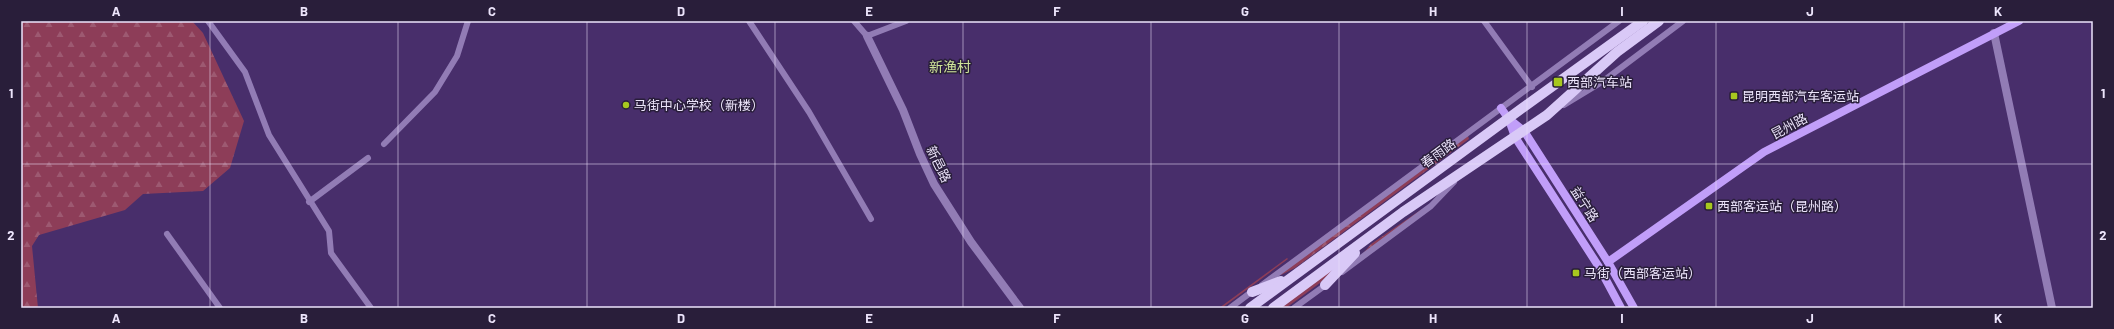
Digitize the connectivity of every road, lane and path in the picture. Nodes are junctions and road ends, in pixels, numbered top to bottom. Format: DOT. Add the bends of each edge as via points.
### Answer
graph roads {
  1 [pos="208,21"];
  2 [pos="468,21"];
  3 [pos="749,21"];
  4 [pos="854,21"];
  5 [pos="906,21"];
  6 [pos="1484,21"];
  7 [pos="1619,21"];
  8 [pos="1643,21"];
  9 [pos="1659,21"];
  10 [pos="1683,21"];
  11 [pos="2006,21"];
  12 [pos="2019,21"];
  13 [pos="1994,33"];
  14 [pos="867,36"];
  15 [pos="1532,87"];
  16 [pos="1502,108"];
  17 [pos="1547,115"];
  18 [pos="1508,118"];
  19 [pos="1520,134"];
  20 [pos="384,144"];
  21 [pos="368,158"];
  22 [pos="1460,176"];
  23 [pos="309,202"];
  24 [pos="871,219"];
  25 [pos="1376,232"];
  26 [pos="167,234"];
  27 [pos="1608,262"];
  28 [pos="1294,276"];
  29 [pos="1325,285"];
  30 [pos="1252,292"];
  31 [pos="220,308"];
  32 [pos="371,308"];
  33 [pos="1020,308"];
  34 [pos="1230,308"];
  35 [pos="1250,308"];
  36 [pos="1273,308"];
  37 [pos="1294,308"];
  38 [pos="1621,308"];
  39 [pos="1634,308"];
  40 [pos="2052,308"];
  1 -- 23 [label="street" via="245,72 269,135"];
  2 -- 20 [label="street" via="457,56 435,92"];
  3 -- 24 [label="street" via="809,112"];
  4 -- 14 [label="street, 新邑路"];
  5 -- 14 [label="street"];
  6 -- 15 [label="street"];
  7 -- 15 [label="street"];
  8 -- 18 [label="main road, 春雨路"];
  9 -- 17 [label="main road" via="1617,52"];
  10 -- 17 [label="street" via="1602,82"];
  11 -- 13 [label="main road, 昆州路"];
  12 -- 13 [label="main road, 昆州路"];
  13 -- 27 [label="main road, 昆州路" via="1764,152"];
  13 -- 40 [label="street"];
  14 -- 33 [label="street, 新邑路" via="903,110 934,184 971,242"];
  15 -- 16 [label="street"];
  16 -- 18 [label="main road, 益宁路"];
  16 -- 30 [label="street"];
  17 -- 19 [label="main road"];
  18 -- 19 [label="main road, 益宁路"];
  18 -- 28 [label="main road, 春雨路"];
  19 -- 22 [label="main road"];
  19 -- 27 [label="main road, 益宁路"];
  19 -- 38 [label="main road, 益宁路"];
  21 -- 23 [label="street"];
  22 -- 25 [label="main road"];
  22 -- 29 [label="street" via="1431,206"];
  23 -- 32 [label="street" via="329,231 331,253"];
  25 -- 29 [label="main road"];
  25 -- 36 [label="main road"];
  26 -- 31 [label="street"];
  27 -- 39 [label="main road, 益宁路"];
  28 -- 30 [label="main road"];
  28 -- 35 [label="main road, 春雨路"];
  29 -- 37 [label="street"];
  30 -- 34 [label="street"];
}
